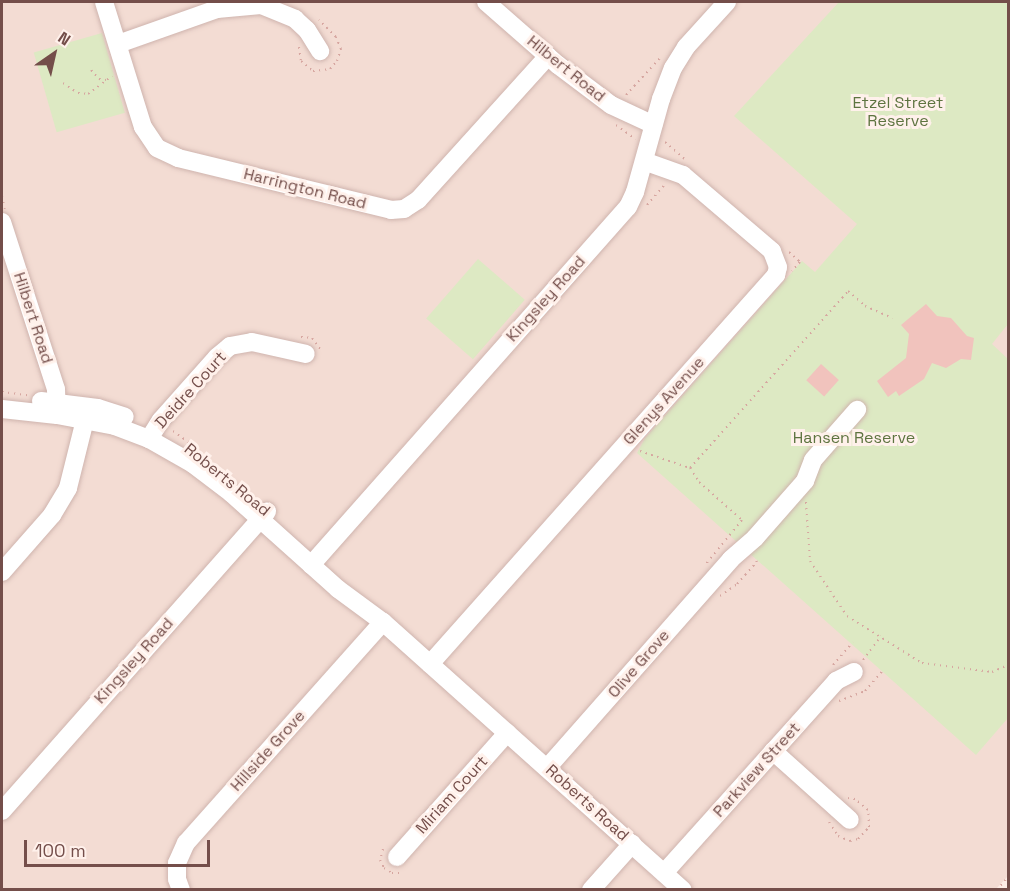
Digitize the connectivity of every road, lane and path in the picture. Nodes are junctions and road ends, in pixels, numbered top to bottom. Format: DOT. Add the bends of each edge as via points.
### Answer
graph roads {
  1 [pos="104,2"];
  2 [pos="486,2"];
  3 [pos="727,2"];
  4 [pos="313,16"];
  5 [pos="298,41"];
  6 [pos="118,44"];
  7 [pos="667,50"];
  8 [pos="320,51"];
  9 [pos="548,57"];
  10 [pos="91,70"];
  11 [pos="114,75"];
  12 [pos="106,80"];
  13 [pos="63,83"];
  14 [pos="622,99"];
  15 [pos="611,121"];
  16 [pos="654,125"];
  17 [pos="638,141"];
  18 [pos="644,161"];
  19 [pos="2,222"];
  20 [pos="308,349"];
  21 [pos="2,397"];
  22 [pos="57,408"];
  23 [pos="2,409"];
  24 [pos="857,410"];
  25 [pos="87,413"];
  26 [pos="158,431"];
  27 [pos="195,447"];
  28 [pos="690,468"];
  29 [pos="805,481"];
  30 [pos="263,515"];
  31 [pos="314,561"];
  32 [pos="703,567"];
  33 [pos="2,572"];
  34 [pos="382,622"];
  35 [pos="881,636"];
  36 [pos="854,642"];
  37 [pos="430,664"];
  38 [pos="1008,665"];
  39 [pos="830,669"];
  40 [pos="854,672"];
  41 [pos="507,733"];
  42 [pos="773,752"];
  43 [pos="547,768"];
  44 [pos="2,811"];
  45 [pos="850,820"];
  46 [pos="632,844"];
  47 [pos="397,857"];
  48 [pos="664,873"];
  49 [pos="1008,877"];
  50 [pos="181,890"];
  51 [pos="591,890"];
  52 [pos="683,890"];
  53 [pos="997,890"];
  1 -- 6 [label="street, Harrington Road"];
  2 -- 9 [label="street, Hilbert Road"];
  3 -- 16 [label="street, Kingsley Road" via="686,47 673,68"];
  4 -- 5 [label="path" via="336,37 341,49 337,61 330,69 313,71 301,61"];
  6 -- 8 [label="street" via="218,9 261,5 295,19"];
  6 -- 9 [label="street, Harrington Road" via="146,135 164,153 390,210 404,209 418,201"];
  7 -- 14 [label="path"];
  9 -- 16 [label="street, Hilbert Road" via="618,109"];
  10 -- 12 [label="path"];
  11 -- 12 [label="path"];
  12 -- 13 [label="path" via="95,92 83,95"];
  15 -- 17 [label="path"];
  16 -- 18 [label="street, Kingsley Road"];
  18 -- 31 [label="street, Kingsley Road" via="628,207"];
  18 -- 37 [label="street, Glenys Avenue" via="683,175 772,251 777,259 776,275"];
  19 -- 22 [label="street, Hilbert Road" via="53,380"];
  20 -- 26 [label="street, Deidre Court" via="252,342 230,346"];
  21 -- 22 [label="street, Roberts Road"];
  22 -- 23 [label="street, Roberts Road"];
  22 -- 25 [label="street, Roberts Road"];
  24 -- 29 [label="street, Olive Grove" via="813,460"];
  25 -- 26 [label="street, Roberts Road" via="115,426"];
  25 -- 33 [label="street" via="63,498"];
  26 -- 27 [label="path" via="175,434"];
  26 -- 30 [label="street, Roberts Road" via="193,464"];
  28 -- 32 [label="path" via="699,482 742,520"];
  29 -- 35 [label="path" via="810,561 847,616"];
  29 -- 43 [label="street, Olive Grove"];
  30 -- 31 [label="street, Roberts Road"];
  30 -- 44 [label="street, Kingsley Road"];
  31 -- 34 [label="street, Roberts Road"];
  34 -- 37 [label="street, Roberts Road"];
  34 -- 50 [label="street, Hillside Grove" via="186,843 177,863"];
  35 -- 38 [label="path" via="922,663 992,672"];
  35 -- 40 [label="path"];
  36 -- 39 [label="path"];
  37 -- 41 [label="street, Roberts Road"];
  40 -- 42 [label="street, Parkview Street" via="836,681"];
  41 -- 43 [label="street, Roberts Road"];
  41 -- 47 [label="street, Miriam Court"];
  42 -- 45 [label="street"];
  42 -- 48 [label="street, Parkview Street"];
  43 -- 46 [label="street, Roberts Road"];
  46 -- 48 [label="street, Roberts Road"];
  46 -- 51 [label="street"];
  48 -- 52 [label="street, Roberts Road"];
  49 -- 53 [label="path"];
}
